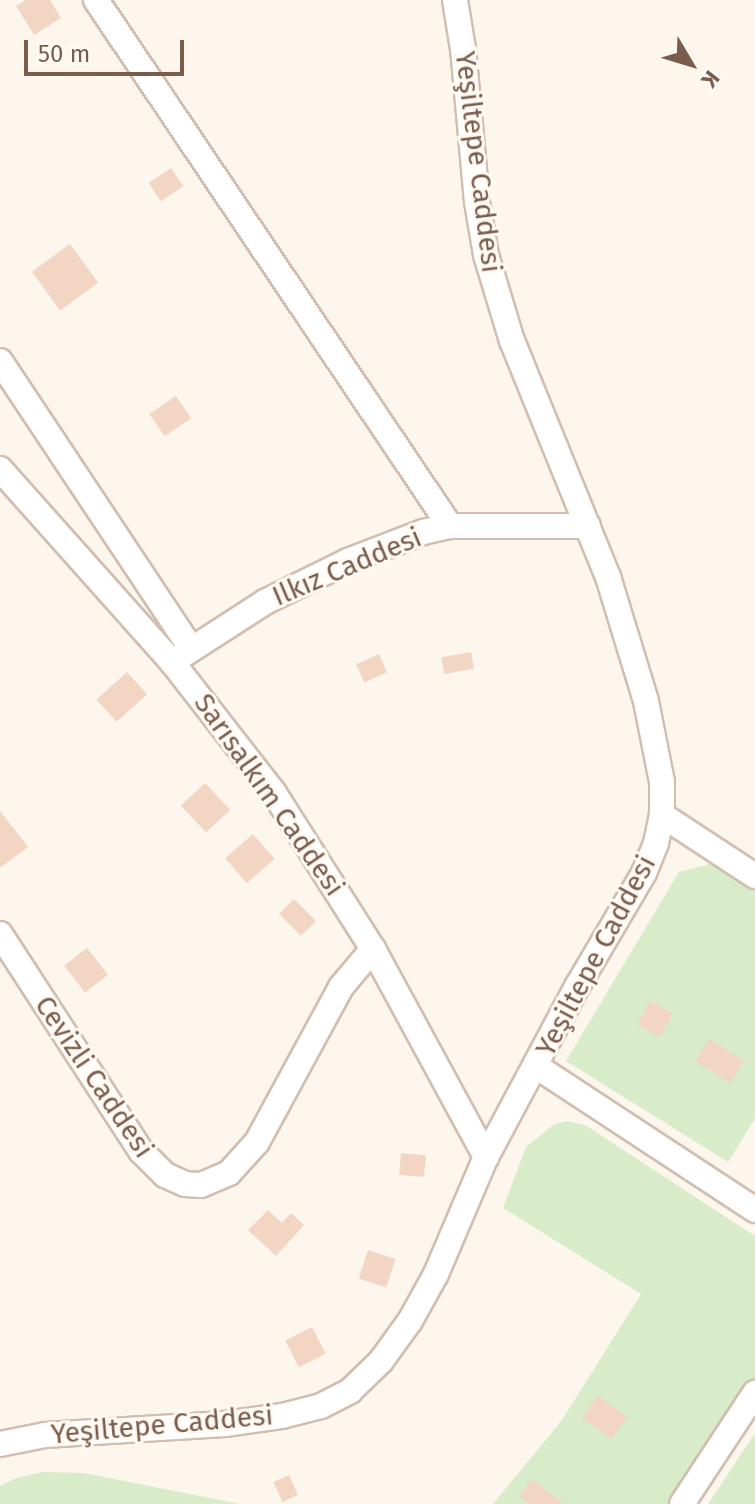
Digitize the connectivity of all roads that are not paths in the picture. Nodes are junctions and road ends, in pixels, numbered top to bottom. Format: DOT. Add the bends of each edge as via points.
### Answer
graph roads {
  1 [pos="96,0"];
  2 [pos="455,0"];
  3 [pos="0,361"];
  4 [pos="0,469"];
  5 [pos="450,526"];
  6 [pos="588,526"];
  7 [pos="182,655"];
  8 [pos="662,815"];
  9 [pos="755,876"];
  10 [pos="0,934"];
  11 [pos="373,949"];
  12 [pos="536,1066"];
  13 [pos="486,1157"];
  14 [pos="755,1210"];
  15 [pos="755,1393"];
  16 [pos="0,1444"];
  17 [pos="682,1504"];
  1 -- 5 [label="street"];
  2 -- 6 [label="street, Yeşiltepe Caddesi" via="477,202 494,286"];
  3 -- 7 [label="street"];
  4 -- 7 [label="street, Sarısalkım Caddesi"];
  5 -- 6 [label="street, Ilkız Caddesi"];
  5 -- 7 [label="street, Ilkız Caddesi" via="322,573"];
  6 -- 8 [label="street, Yeşiltepe Caddesi" via="646,701 662,782"];
  7 -- 11 [label="street, Sarısalkım Caddesi"];
  8 -- 9 [label="street"];
  8 -- 12 [label="street, Yeşiltepe Caddesi" via="644,873"];
  10 -- 11 [label="street, Cevizli Caddesi" via="141,1151 165,1175 201,1185 229,1173 250,1151 341,987"];
  11 -- 13 [label="street, Sarısalkım Caddesi"];
  12 -- 13 [label="street, Yeşiltepe Caddesi"];
  12 -- 14 [label="street"];
  13 -- 16 [label="street, Yeşiltepe Caddesi" via="410,1321 381,1361 350,1391 321,1406 268,1418 45,1435"];
  15 -- 17 [label="street"];
}
